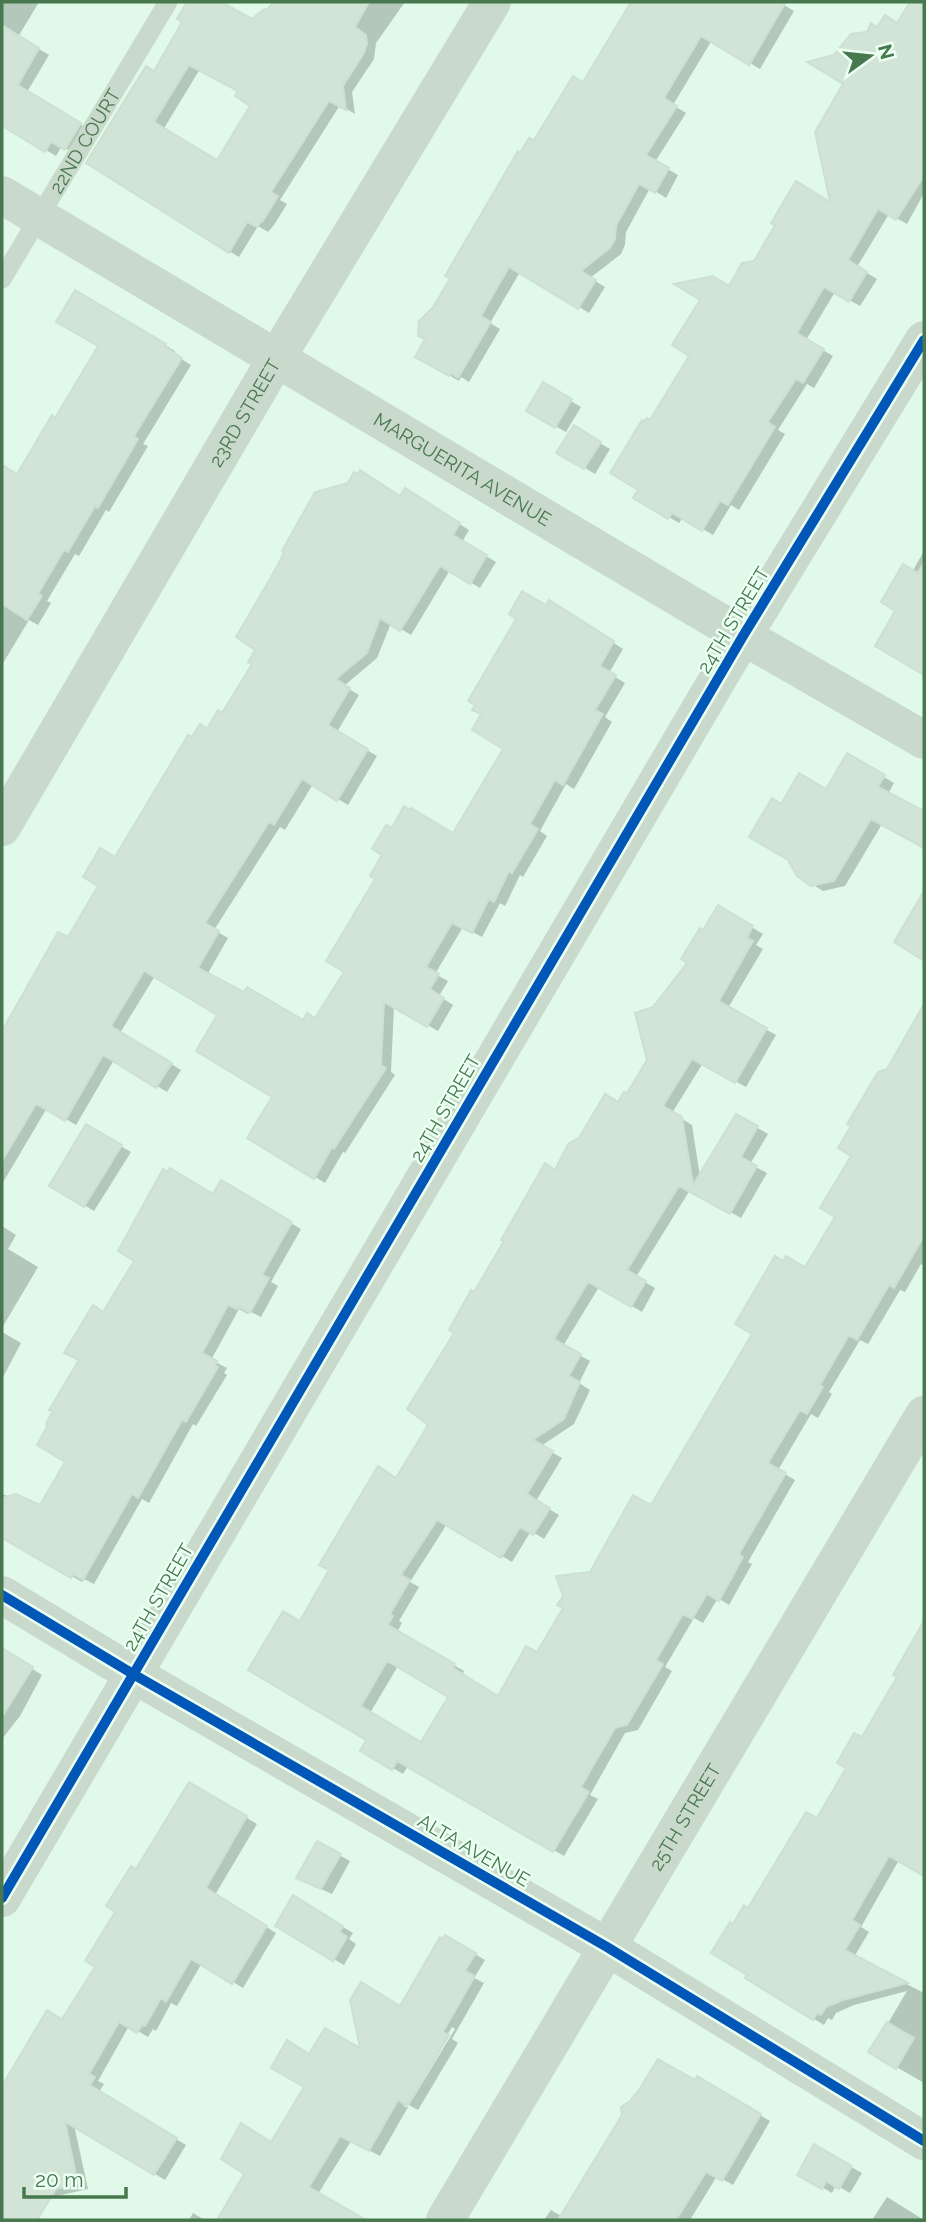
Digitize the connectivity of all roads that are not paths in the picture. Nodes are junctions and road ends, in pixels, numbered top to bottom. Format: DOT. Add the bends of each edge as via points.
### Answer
graph roads {
  1 [pos="168,2"];
  2 [pos="492,2"];
  3 [pos="2,195"];
  4 [pos="39,218"];
  5 [pos="2,279"];
  6 [pos="924,340"];
  7 [pos="276,359"];
  8 [pos="743,636"];
  9 [pos="924,740"];
  10 [pos="2,827"];
  11 [pos="924,1415"];
  12 [pos="2,1595"];
  13 [pos="133,1674"];
  14 [pos="2,1898"];
  15 [pos="607,1947"];
  16 [pos="924,2141"];
  17 [pos="445,2220"];
  1 -- 4 [label="lane, 22ND COURT"];
  2 -- 7 [label="street, 23RD STREET"];
  3 -- 4 [label="street, MARGUERITA AVENUE"];
  4 -- 5 [label="lane, 22ND COURT"];
  4 -- 7 [label="street, MARGUERITA AVENUE"];
  6 -- 8 [label="street, 24TH STREET"];
  7 -- 8 [label="street, MARGUERITA AVENUE"];
  7 -- 10 [label="street, 23RD STREET"];
  8 -- 9 [label="street, MARGUERITA AVENUE"];
  8 -- 13 [label="street, 24TH STREET"];
  11 -- 15 [label="street, 25TH STREET"];
  12 -- 13 [label="street, ALTA AVENUE"];
  13 -- 14 [label="street, 24TH STREET"];
  13 -- 15 [label="street, ALTA AVENUE"];
  15 -- 16 [label="street, ALTA AVENUE"];
  15 -- 17 [label="street, 25TH STREET"];
}
